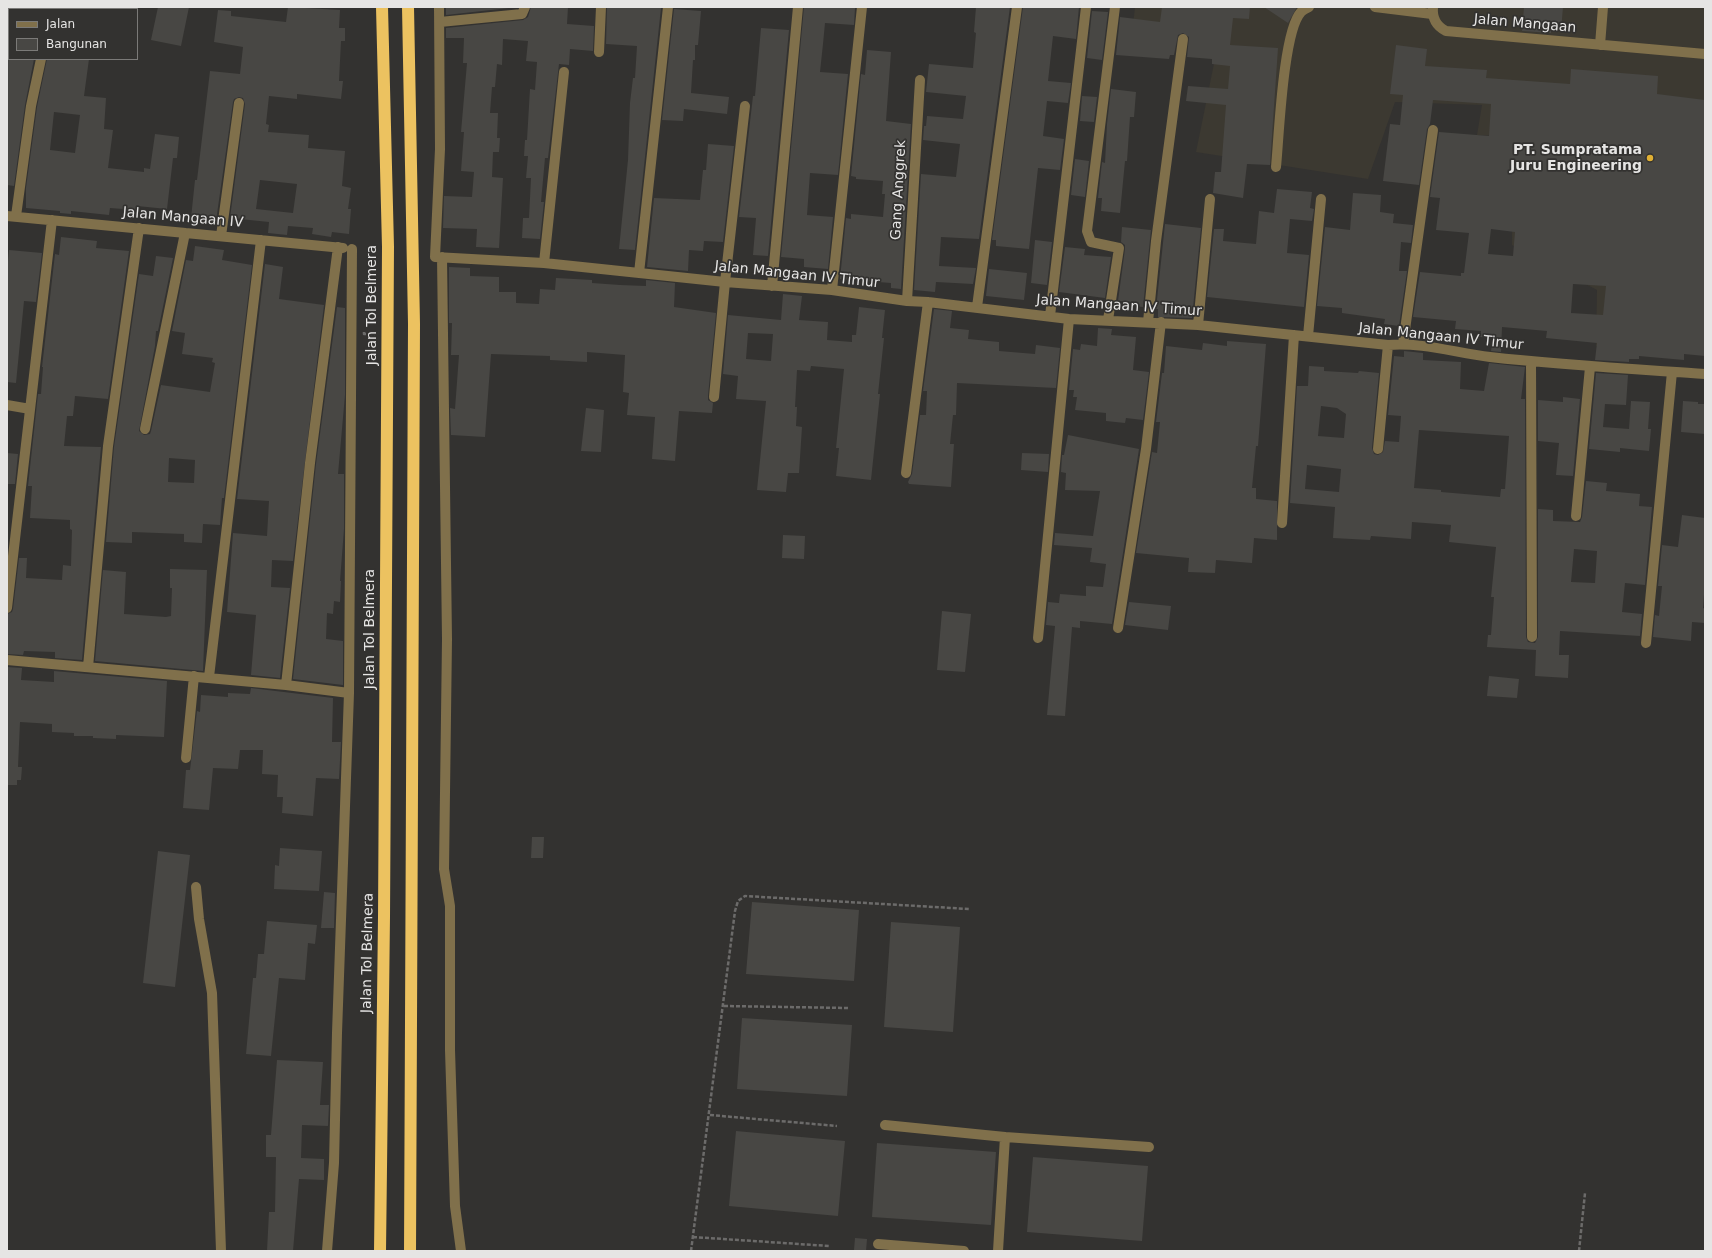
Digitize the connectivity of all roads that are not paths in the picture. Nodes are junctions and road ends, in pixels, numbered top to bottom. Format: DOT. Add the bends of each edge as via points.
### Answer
graph roads {
  1 [pos="382,7"];
  2 [pos="408,7"];
  3 [pos="439,7"];
  4 [pos="525,7"];
  5 [pos="602,7"];
  6 [pos="668,7"];
  7 [pos="798,7"];
  8 [pos="862,7"];
  9 [pos="1017,7"];
  10 [pos="1086,7"];
  11 [pos="1115,7"];
  12 [pos="1309,7"];
  13 [pos="1375,7"];
  14 [pos="1603,7"];
  15 [pos="1432,11"];
  16 [pos="440,22"];
  17 [pos="1183,39"];
  18 [pos="1600,45"];
  19 [pos="599,52"];
  20 [pos="1705,54"];
  21 [pos="41,60"];
  22 [pos="564,72"];
  23 [pos="920,80"];
  24 [pos="239,102"];
  25 [pos="745,106"];
  26 [pos="1433,130"];
  27 [pos="1276,167"];
  28 [pos="1210,199"];
  29 [pos="1321,199"];
  30 [pos="12,216"];
  31 [pos="52,220"];
  32 [pos="139,228"];
  33 [pos="185,233"];
  34 [pos="222,236"];
  35 [pos="261,240"];
  36 [pos="338,247"];
  37 [pos="439,257"];
  38 [pos="544,263"];
  39 [pos="639,272"];
  40 [pos="725,282"];
  41 [pos="772,286"];
  42 [pos="832,290"];
  43 [pos="907,301"];
  44 [pos="928,302"];
  45 [pos="977,307"];
  46 [pos="1050,316"];
  47 [pos="1069,319"];
  48 [pos="1108,320"];
  49 [pos="1148,322"];
  50 [pos="1160,322"];
  51 [pos="1198,325"];
  52 [pos="1294,335"];
  53 [pos="1308,336"];
  54 [pos="1403,344"];
  55 [pos="1388,345"];
  56 [pos="1531,361"];
  57 [pos="1590,367"];
  58 [pos="1672,372"];
  59 [pos="1705,374"];
  60 [pos="714,397"];
  61 [pos="7,405"];
  62 [pos="30,409"];
  63 [pos="145,429"];
  64 [pos="1378,449"];
  65 [pos="906,473"];
  66 [pos="1576,516"];
  67 [pos="1282,523"];
  68 [pos="7,608"];
  69 [pos="1118,628"];
  70 [pos="1532,637"];
  71 [pos="1038,638"];
  72 [pos="1646,643"];
  73 [pos="7,660"];
  74 [pos="88,667"];
  75 [pos="194,676"];
  76 [pos="209,677"];
  77 [pos="286,685"];
  78 [pos="349,693"];
  79 [pos="186,758"];
  80 [pos="196,887"];
  81 [pos="884,1125"];
  82 [pos="1005,1137"];
  83 [pos="1149,1147"];
  84 [pos="878,1244"];
  85 [pos="221,1251"];
  86 [pos="327,1251"];
  87 [pos="380,1251"];
  88 [pos="410,1251"];
  89 [pos="461,1251"];
  90 [pos="964,1251"];
  91 [pos="998,1251"];
  1 -- 87 [label="highway, Jalan Tol Belmera" via="388,255"];
  2 -- 88 [label="highway" via="414,324"];
  3 -- 16 [label="street"];
  4 -- 16 [label="street" via="522,14"];
  5 -- 19 [label="street"];
  6 -- 39 [label="street"];
  7 -- 41 [label="street"];
  8 -- 42 [label="street"];
  9 -- 45 [label="street"];
  10 -- 46 [label="street"];
  11 -- 48 [label="street" via="1087,231 1091,242 1119,248"];
  12 -- 27 [label="street" via="1301,12 1288,46"];
  13 -- 15 [label="street, Jalan Mangaan"];
  14 -- 18 [label="street"];
  15 -- 18 [label="street, Jalan Mangaan" via="1438,26 1446,31"];
  16 -- 37 [label="street"];
  17 -- 49 [label="street" via="1156,241"];
  18 -- 20 [label="street, Jalan Mangaan"];
  21 -- 30 [label="street"];
  22 -- 38 [label="street"];
  23 -- 43 [label="street, Gang Anggrek"];
  24 -- 34 [label="street"];
  25 -- 40 [label="street"];
  26 -- 54 [label="street"];
  28 -- 51 [label="street"];
  29 -- 53 [label="street"];
  30 -- 31 [label="street, Jalan Mangaan IV"];
  31 -- 32 [label="street, Jalan Mangaan IV"];
  31 -- 62 [label="street"];
  32 -- 33 [label="street, Jalan Mangaan IV"];
  32 -- 74 [label="street" via="108,446"];
  33 -- 34 [label="street, Jalan Mangaan IV"];
  33 -- 63 [label="street"];
  34 -- 35 [label="street, Jalan Mangaan IV"];
  35 -- 36 [label="street, Jalan Mangaan IV"];
  35 -- 76 [label="street"];
  36 -- 77 [label="street" via="310,463"];
  36 -- 78 [label="street, Jalan Mangaan IV" via="354,250"];
  37 -- 38 [label="street, Jalan Mangaan IV Timur"];
  37 -- 89 [label="street" via="447,631 444,869 450,906 450,1050 455,1206"];
  38 -- 39 [label="street, Jalan Mangaan IV Timur"];
  39 -- 40 [label="street, Jalan Mangaan IV Timur"];
  40 -- 41 [label="street, Jalan Mangaan IV Timur"];
  40 -- 60 [label="street"];
  41 -- 42 [label="street, Jalan Mangaan IV Timur"];
  42 -- 43 [label="street, Jalan Mangaan IV Timur"];
  43 -- 44 [label="street, Jalan Mangaan IV Timur"];
  44 -- 45 [label="street, Jalan Mangaan IV Timur"];
  44 -- 65 [label="street"];
  45 -- 46 [label="street, Jalan Mangaan IV Timur"];
  46 -- 47 [label="street, Jalan Mangaan IV Timur"];
  47 -- 48 [label="street, Jalan Mangaan IV Timur"];
  47 -- 71 [label="street"];
  48 -- 49 [label="street, Jalan Mangaan IV Timur"];
  49 -- 50 [label="street, Jalan Mangaan IV Timur"];
  50 -- 51 [label="street, Jalan Mangaan IV Timur"];
  50 -- 69 [label="street" via="1146,450"];
  51 -- 52 [label="street, Jalan Mangaan IV Timur"];
  52 -- 53 [label="street, Jalan Mangaan IV Timur"];
  52 -- 67 [label="street"];
  53 -- 55 [label="street, Jalan Mangaan IV Timur"];
  54 -- 55 [label="street, Jalan Mangaan IV Timur"];
  54 -- 56 [label="street, Jalan Mangaan IV Timur"];
  55 -- 64 [label="street"];
  56 -- 57 [label="street, Jalan Mangaan IV Timur"];
  56 -- 70 [label="street"];
  57 -- 58 [label="street, Jalan Mangaan IV Timur"];
  57 -- 66 [label="street"];
  58 -- 59 [label="street, Jalan Mangaan IV Timur"];
  58 -- 72 [label="street"];
  61 -- 62 [label="street"];
  62 -- 68 [label="street"];
  73 -- 74 [label="street"];
  74 -- 75 [label="street"];
  75 -- 76 [label="street"];
  75 -- 79 [label="street"];
  76 -- 77 [label="street"];
  77 -- 78 [label="street"];
  78 -- 86 [label="street" via="334,1163"];
  80 -- 85 [label="street" via="198,919 212,993"];
  81 -- 82 [label="street"];
  82 -- 83 [label="street"];
  82 -- 91 [label="street"];
  84 -- 90 [label="street"];
}
